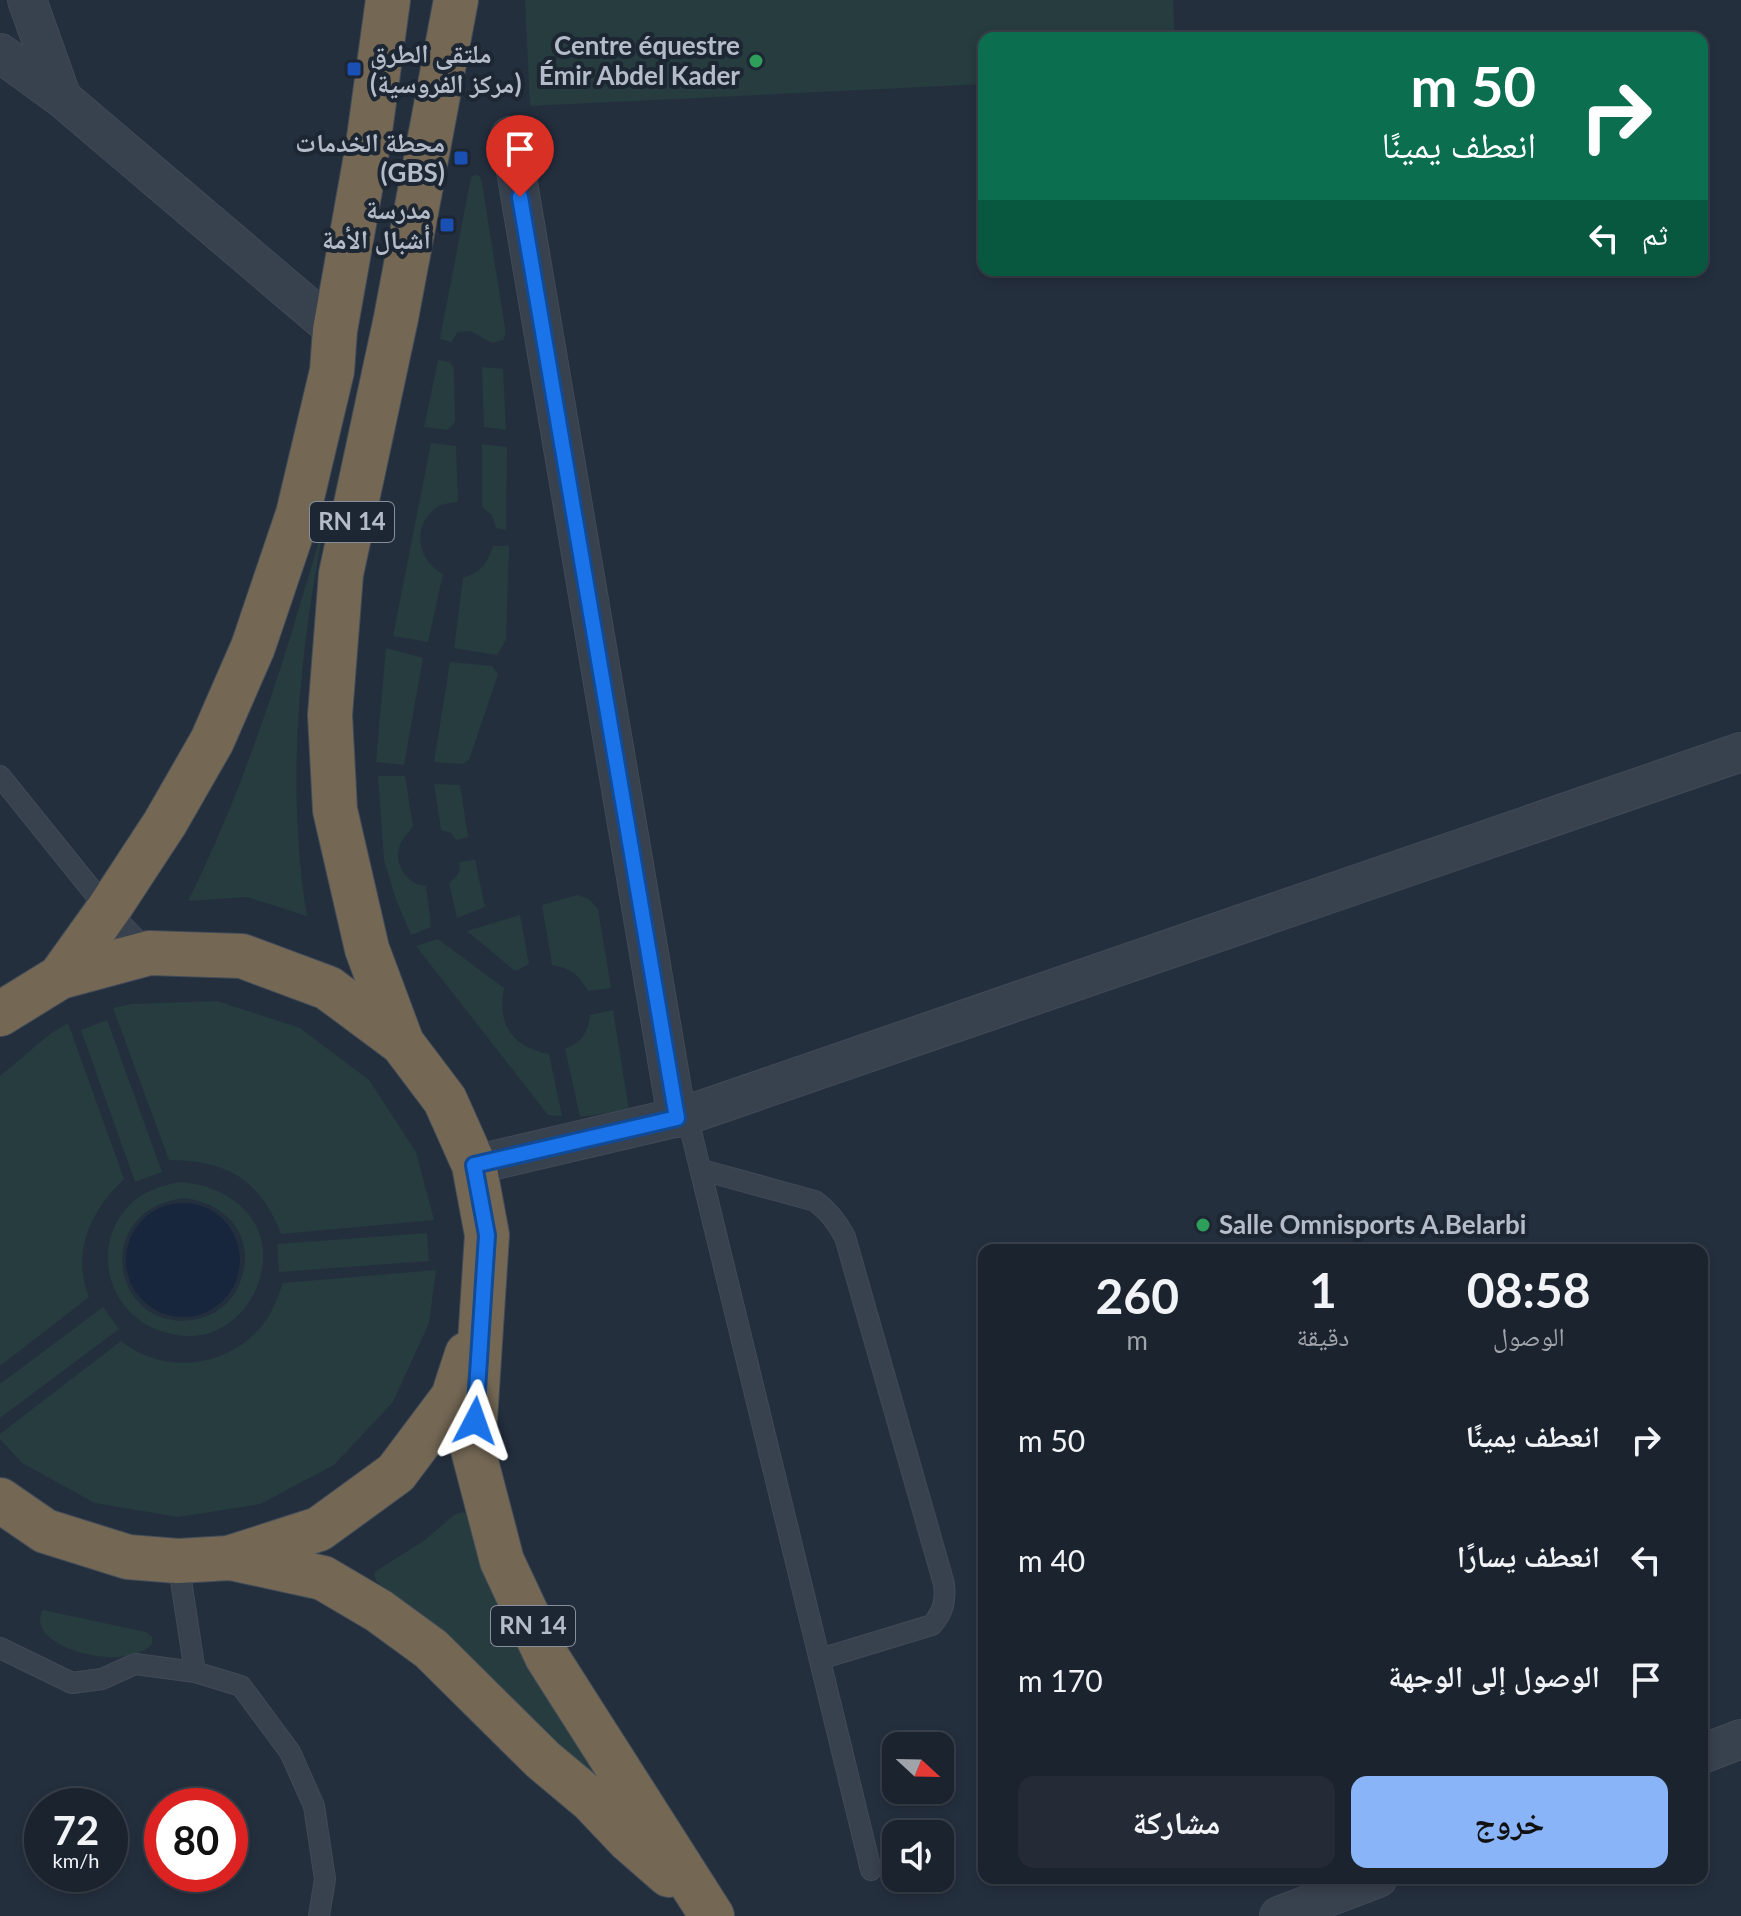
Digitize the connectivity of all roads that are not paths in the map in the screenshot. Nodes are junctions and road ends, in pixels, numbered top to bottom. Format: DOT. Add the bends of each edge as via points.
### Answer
graph roads {
  1 [pos="27,0"];
  2 [pos="388,0"];
  3 [pos="456,0"];
  4 [pos="0,53"];
  5 [pos="62,98"];
  6 [pos="510,136"];
  7 [pos="335,330"];
  8 [pos="1741,752"];
  9 [pos="0,776"];
  10 [pos="108,910"];
  11 [pos="149,953"];
  12 [pos="60,977"];
  13 [pos="0,1014"];
  14 [pos="402,1043"];
  15 [pos="682,1116"];
  16 [pos="474,1165"];
  17 [pos="702,1170"];
  18 [pos="483,1307"];
  19 [pos="0,1500"];
  20 [pos="45,1531"];
  21 [pos="0,1539"];
  22 [pos="229,1558"];
  23 [pos="178,1561"];
  24 [pos="0,1648"];
  25 [pos="820,1659"];
  26 [pos="195,1672"];
  27 [pos="1741,1739"];
  28 [pos="1708,1752"];
  29 [pos="871,1870"];
  30 [pos="1362,1884"];
  31 [pos="710,1912"];
  32 [pos="319,1916"];
  33 [pos="1279,1916"];
  1 -- 5 [label="street"];
  2 -- 7 [label="highway, RN 14"];
  3 -- 14 [label="highway, RN 14" via="341,574 330,715 335,810 367,949"];
  4 -- 5 [label="street"];
  5 -- 7 [label="street"];
  6 -- 15 [label="street"];
  7 -- 10 [label="highway, RN 14" via="332,371 298,514 253,647 212,741"];
  8 -- 15 [label="street"];
  9 -- 10 [label="lane"];
  10 -- 11 [label="lane"];
  10 -- 12 [label="highway, RN 14"];
  11 -- 12 [label="highway"];
  11 -- 14 [label="highway" via="242,956 328,988"];
  12 -- 13 [label="highway"];
  14 -- 16 [label="highway" via="445,1100"];
  15 -- 16 [label="street"];
  15 -- 17 [label="lane"];
  16 -- 18 [label="highway" via="487,1235"];
  17 -- 25 [label="lane"];
  17 -- 25 [label="lane" via="815,1201 839,1225 944,1584 946,1599 932,1625"];
  18 -- 22 [label="highway" via="453,1397 396,1473 319,1529"];
  18 -- 31 [label="highway, RN 14" via="473,1450 502,1561 547,1657"];
  19 -- 20 [label="highway"];
  20 -- 21 [label="highway"];
  20 -- 23 [label="highway" via="128,1557"];
  22 -- 23 [label="highway"];
  22 -- 31 [label="highway, RN 14" via="323,1578 431,1649"];
  23 -- 26 [label="lane"];
  24 -- 26 [label="lane" via="72,1683 102,1679 135,1664"];
  25 -- 29 [label="lane"];
  26 -- 32 [label="lane" via="241,1686 290,1752 314,1806 325,1879"];
  27 -- 28 [label="street"];
  30 -- 33 [label="street"];
}
